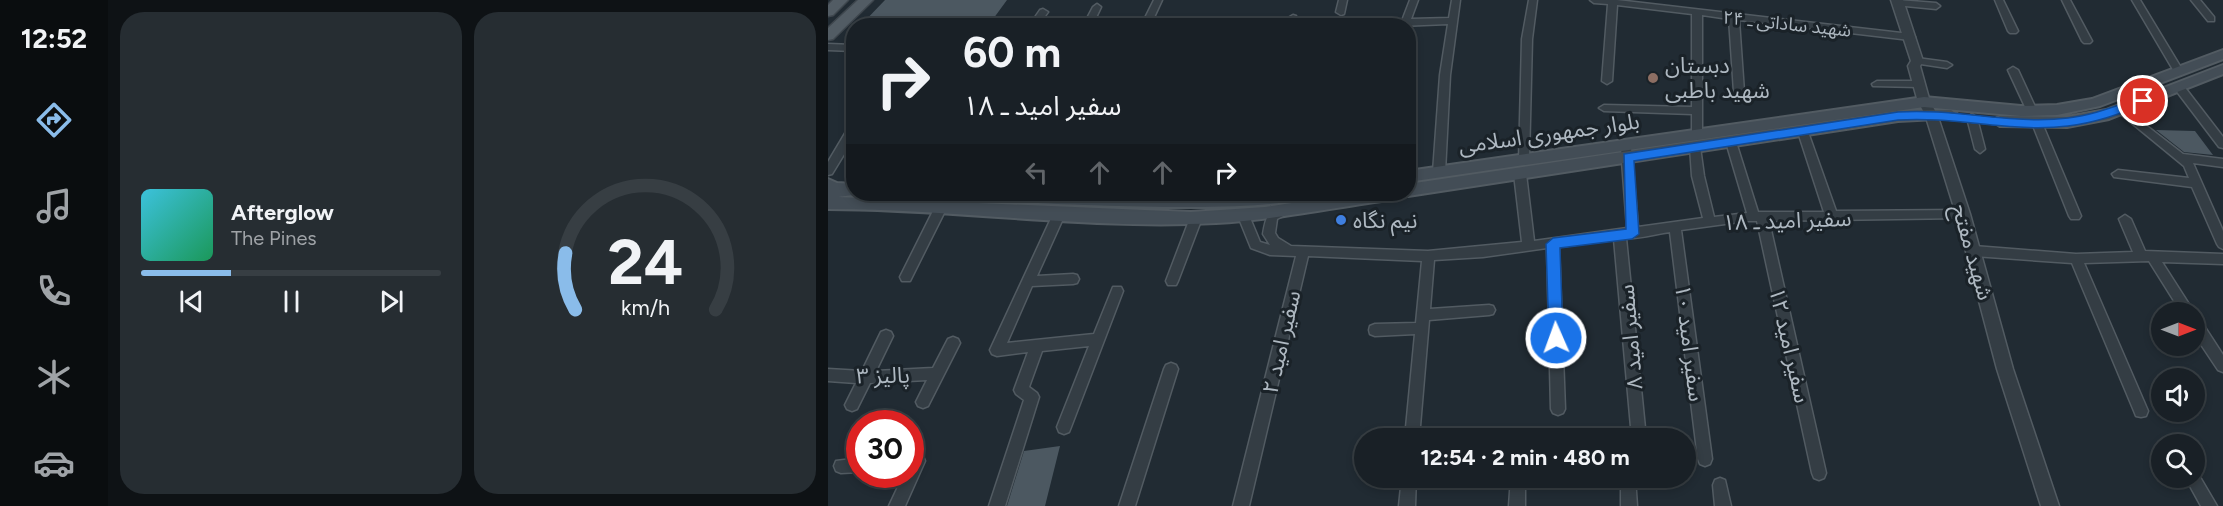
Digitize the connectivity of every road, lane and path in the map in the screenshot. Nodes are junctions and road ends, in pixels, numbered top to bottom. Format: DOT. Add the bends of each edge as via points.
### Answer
graph roads {
  1 [pos="841,0"];
  2 [pos="866,0"];
  3 [pos="1158,0"];
  4 [pos="1343,0"];
  5 [pos="1414,0"];
  6 [pos="1456,0"];
  7 [pos="1533,0"];
  8 [pos="1594,0"];
  9 [pos="1664,0"];
  10 [pos="1999,0"];
  11 [pos="2066,0"];
  12 [pos="2136,0"];
  13 [pos="2195,0"];
  14 [pos="1898,2"];
  15 [pos="1613,3"];
  16 [pos="1936,6"];
  17 [pos="1097,7"];
  18 [pos="1668,10"];
  19 [pos="828,12"];
  20 [pos="1043,12"];
  21 [pos="1341,12"];
  22 [pos="1696,14"];
  23 [pos="847,18"];
  24 [pos="1039,18"];
  25 [pos="1091,18"];
  26 [pos="1149,18"];
  27 [pos="1407,18"];
  28 [pos="1734,18"];
  29 [pos="846,19"];
  30 [pos="2211,19"];
  31 [pos="1453,21"];
  32 [pos="1416,23"];
  33 [pos="2013,32"];
  34 [pos="828,36"];
  35 [pos="1910,37"];
  36 [pos="2088,41"];
  37 [pos="828,47"];
  38 [pos="846,48"];
  39 [pos="2223,54"];
  40 [pos="1917,61"];
  41 [pos="1947,64"];
  42 [pos="2223,69"];
  43 [pos="2013,70"];
  44 [pos="2178,71"];
  45 [pos="1606,81"];
  46 [pos="1877,84"];
  47 [pos="1919,84"];
  48 [pos="2146,84"];
  49 [pos="2178,87"];
  50 [pos="1740,92"];
  51 [pos="2161,94"];
  52 [pos="1930,106"];
  53 [pos="1604,108"];
  54 [pos="2121,109"];
  55 [pos="1696,111"];
  56 [pos="2035,117"];
  57 [pos="1971,118"];
  58 [pos="1803,132"];
  59 [pos="846,141"];
  60 [pos="1696,141"];
  61 [pos="1731,142"];
  62 [pos="2223,144"];
  63 [pos="1980,149"];
  64 [pos="1626,151"];
  65 [pos="2184,161"];
  66 [pos="2223,163"];
  67 [pos="1522,167"];
  68 [pos="828,171"];
  69 [pos="1439,172"];
  70 [pos="2118,174"];
  71 [pos="1416,176"];
  72 [pos="2196,183"];
  73 [pos="1416,188"];
  74 [pos="846,191"];
  75 [pos="830,194"];
  76 [pos="846,196"];
  77 [pos="901,201"];
  78 [pos="1164,201"];
  79 [pos="1214,201"];
  80 [pos="1322,201"];
  81 [pos="942,205"];
  82 [pos="1285,210"];
  83 [pos="1060,212"];
  84 [pos="1963,214"];
  85 [pos="1245,216"];
  86 [pos="2075,216"];
  87 [pos="1758,217"];
  88 [pos="1832,217"];
  89 [pos="1196,218"];
  90 [pos="2125,219"];
  91 [pos="1710,223"];
  92 [pos="1675,228"];
  93 [pos="1626,234"];
  94 [pos="1553,244"];
  95 [pos="2223,244"];
  96 [pos="1528,247"];
  97 [pos="1289,250"];
  98 [pos="1303,251"];
  99 [pos="1974,251"];
  100 [pos="1428,256"];
  101 [pos="2147,256"];
  102 [pos="2076,259"];
  103 [pos="2223,260"];
  104 [pos="906,277"];
  105 [pos="1074,279"];
  106 [pos="1029,281"];
  107 [pos="1172,281"];
  108 [pos="1117,291"];
  109 [pos="2181,302"];
  110 [pos="1489,310"];
  111 [pos="1422,322"];
  112 [pos="1375,330"];
  113 [pos="886,336"];
  114 [pos="1098,339"];
  115 [pos="2205,339"];
  116 [pos="953,343"];
  117 [pos="1037,346"];
  118 [pos="2223,366"];
  119 [pos="1171,369"];
  120 [pos="937,374"];
  121 [pos="828,375"];
  122 [pos="865,377"];
  123 [pos="922,402"];
  124 [pos="852,405"];
  125 [pos="1558,409"];
  126 [pos="2141,411"];
  127 [pos="1064,427"];
  128 [pos="1413,428"];
  129 [pos="1638,428"];
  130 [pos="1705,459"];
  131 [pos="841,466"];
  132 [pos="846,466"];
  133 [pos="1819,473"];
  134 [pos="1720,485"];
  135 [pos="905,488"];
  136 [pos="1408,488"];
  137 [pos="1518,488"];
  138 [pos="1628,488"];
  139 [pos="2199,488"];
  140 [pos="897,506"];
  141 [pos="997,506"];
  142 [pos="1127,506"];
  143 [pos="1241,506"];
  144 [pos="1407,506"];
  145 [pos="1517,506"];
  146 [pos="1629,506"];
  147 [pos="1723,506"];
  148 [pos="2050,506"];
  149 [pos="2210,506"];
  1 -- 19 [label="main road"];
  2 -- 23 [label="main road"];
  3 -- 26 [label="street"];
  4 -- 21 [label="street"];
  5 -- 27 [label="street"];
  6 -- 31 [label="street"];
  7 -- 67 [label="street" via="1527,39"];
  8 -- 15 [label="street, شهید ساداتی ـ ۲۴"];
  9 -- 18 [label="street"];
  10 -- 33 [label="street"];
  11 -- 36 [label="street"];
  12 -- 44 [label="street"];
  13 -- 30 [label="street"];
  14 -- 16 [label="street"];
  14 -- 35 [label="street, شهید مفتح"];
  15 -- 18 [label="street, شهید ساداتی ـ ۲۴"];
  15 -- 45 [label="street"];
  17 -- 25 [label="street"];
  18 -- 22 [label="street, شهید ساداتی ـ ۲۴"];
  20 -- 24 [label="street"];
  22 -- 28 [label="street, شهید ساداتی ـ ۲۴"];
  22 -- 55 [label="street"];
  28 -- 35 [label="street, شهید ساداتی ـ ۲۴"];
  28 -- 50 [label="street"];
  29 -- 34 [label="main road"];
  31 -- 32 [label="street"];
  31 -- 69 [label="street"];
  35 -- 40 [label="street, شهید مفتح"];
  37 -- 38 [label="street"];
  39 -- 44 [label="main road, بلوار جمهوری اسلامی"];
  40 -- 41 [label="street"];
  40 -- 47 [label="street, شهید مفتح" via="1914,66"];
  40 -- 52 [label="street" via="1925,67"];
  42 -- 49 [label="main road, بلوار جمهوری اسلامی"];
  43 -- 56 [label="street"];
  44 -- 48 [label="main road, بلوار جمهوری اسلامی"];
  46 -- 47 [label="street"];
  47 -- 52 [label="street, شهید مفتح"];
  48 -- 51 [label="main road"];
  48 -- 56 [label="main road, بلوار جمهوری اسلامی" via="2095,103"];
  49 -- 51 [label="main road, بلوار جمهوری اسلامی"];
  49 -- 62 [label="street"];
  51 -- 54 [label="main road, بلوار جمهوری اسلامی"];
  52 -- 56 [label="main road, بلوار جمهوری اسلامی"];
  52 -- 57 [label="main road, بلوار جمهوری اسلامی"];
  52 -- 58 [label="main road, بلوار جمهوری اسلامی"];
  52 -- 60 [label="main road, بلوار جمهوری اسلامی"];
  52 -- 84 [label="street, شهید مفتح"];
  53 -- 55 [label="street"];
  54 -- 56 [label="main road, بلوار جمهوری اسلامی" via="2067,122"];
  54 -- 65 [label="street"];
  55 -- 60 [label="street"];
  56 -- 57 [label="main road, بلوار جمهوری اسلامی"];
  56 -- 86 [label="street"];
  57 -- 63 [label="street"];
  58 -- 61 [label="main road, بلوار جمهوری اسلامی"];
  58 -- 88 [label="street"];
  59 -- 68 [label="street"];
  60 -- 61 [label="main road, بلوار جمهوری اسلامی"];
  60 -- 64 [label="main road, بلوار جمهوری اسلامی"];
  60 -- 91 [label="street" via="1700,183"];
  61 -- 87 [label="street, سفیر امید ۱۲"];
  64 -- 67 [label="main road, بلوار جمهوری اسلامی"];
  64 -- 93 [label="street, سفیر امید ۸" via="1630,194"];
  65 -- 66 [label="street"];
  65 -- 72 [label="street"];
  67 -- 69 [label="main road, بلوار جمهوری اسلامی"];
  67 -- 73 [label="main road, بلوار جمهوری اسلامی"];
  67 -- 96 [label="street"];
  69 -- 71 [label="main road, بلوار جمهوری اسلامی"];
  70 -- 72 [label="street"];
  72 -- 95 [label="street"];
  74 -- 75 [label="main road"];
  75 -- 76 [label="main road"];
  77 -- 81 [label="main road"];
  78 -- 79 [label="main road"];
  80 -- 82 [label="main road"];
  81 -- 83 [label="main road"];
  81 -- 104 [label="street"];
  82 -- 85 [label="main road"];
  82 -- 97 [label="street" via="1272,217 1269,234"];
  83 -- 89 [label="main road"];
  83 -- 106 [label="street"];
  84 -- 88 [label="street, سفیر امید ـ ۱۸"];
  84 -- 99 [label="street, شهید مفتح"];
  85 -- 89 [label="main road"];
  85 -- 97 [label="street, سفیر امید ـ ۱۸" via="1256,245"];
  87 -- 88 [label="street, سفیر امید ـ ۱۸"];
  87 -- 91 [label="street, سفیر امید ـ ۱۸"];
  87 -- 133 [label="street, سفیر امید ۱۲"];
  89 -- 107 [label="street"];
  90 -- 101 [label="street"];
  91 -- 92 [label="street, سفیر امید ـ ۱۸"];
  92 -- 93 [label="street, سفیر امید ـ ۱۸"];
  92 -- 130 [label="street, سفیر امید ۱۰"];
  93 -- 94 [label="street, سفیر امید ـ ۱۸"];
  93 -- 129 [label="street, سفیر امید ۸"];
  94 -- 96 [label="street, سفیر امید ـ ۱۸"];
  94 -- 125 [label="street"];
  96 -- 100 [label="street, سفیر امید ـ ۱۸"];
  97 -- 98 [label="street, سفیر امید ـ ۱۸"];
  98 -- 100 [label="street, سفیر امید ـ ۱۸"];
  98 -- 143 [label="street, سفیر امید ۲"];
  99 -- 102 [label="street"];
  99 -- 148 [label="street, شهید مفتح" via="2005,369"];
  100 -- 111 [label="street"];
  101 -- 102 [label="street"];
  101 -- 103 [label="street"];
  101 -- 109 [label="street"];
  102 -- 126 [label="street"];
  105 -- 106 [label="street"];
  106 -- 117 [label="street" via="998,350"];
  108 -- 114 [label="street"];
  110 -- 111 [label="street"];
  111 -- 112 [label="street"];
  111 -- 128 [label="street"];
  113 -- 122 [label="street"];
  114 -- 117 [label="street"];
  114 -- 127 [label="street"];
  115 -- 118 [label="street"];
  116 -- 120 [label="street"];
  117 -- 141 [label="street" via="1021,390 1032,397"];
  119 -- 142 [label="street"];
  120 -- 122 [label="street, پالیز ۳"];
  120 -- 123 [label="street"];
  121 -- 122 [label="street, پالیز ۳"];
  122 -- 124 [label="street"];
  131 -- 132 [label="street"];
  134 -- 147 [label="street"];
  135 -- 140 [label="street"];
  136 -- 144 [label="street"];
  137 -- 145 [label="street"];
  138 -- 146 [label="street"];
  139 -- 149 [label="street"];
}
